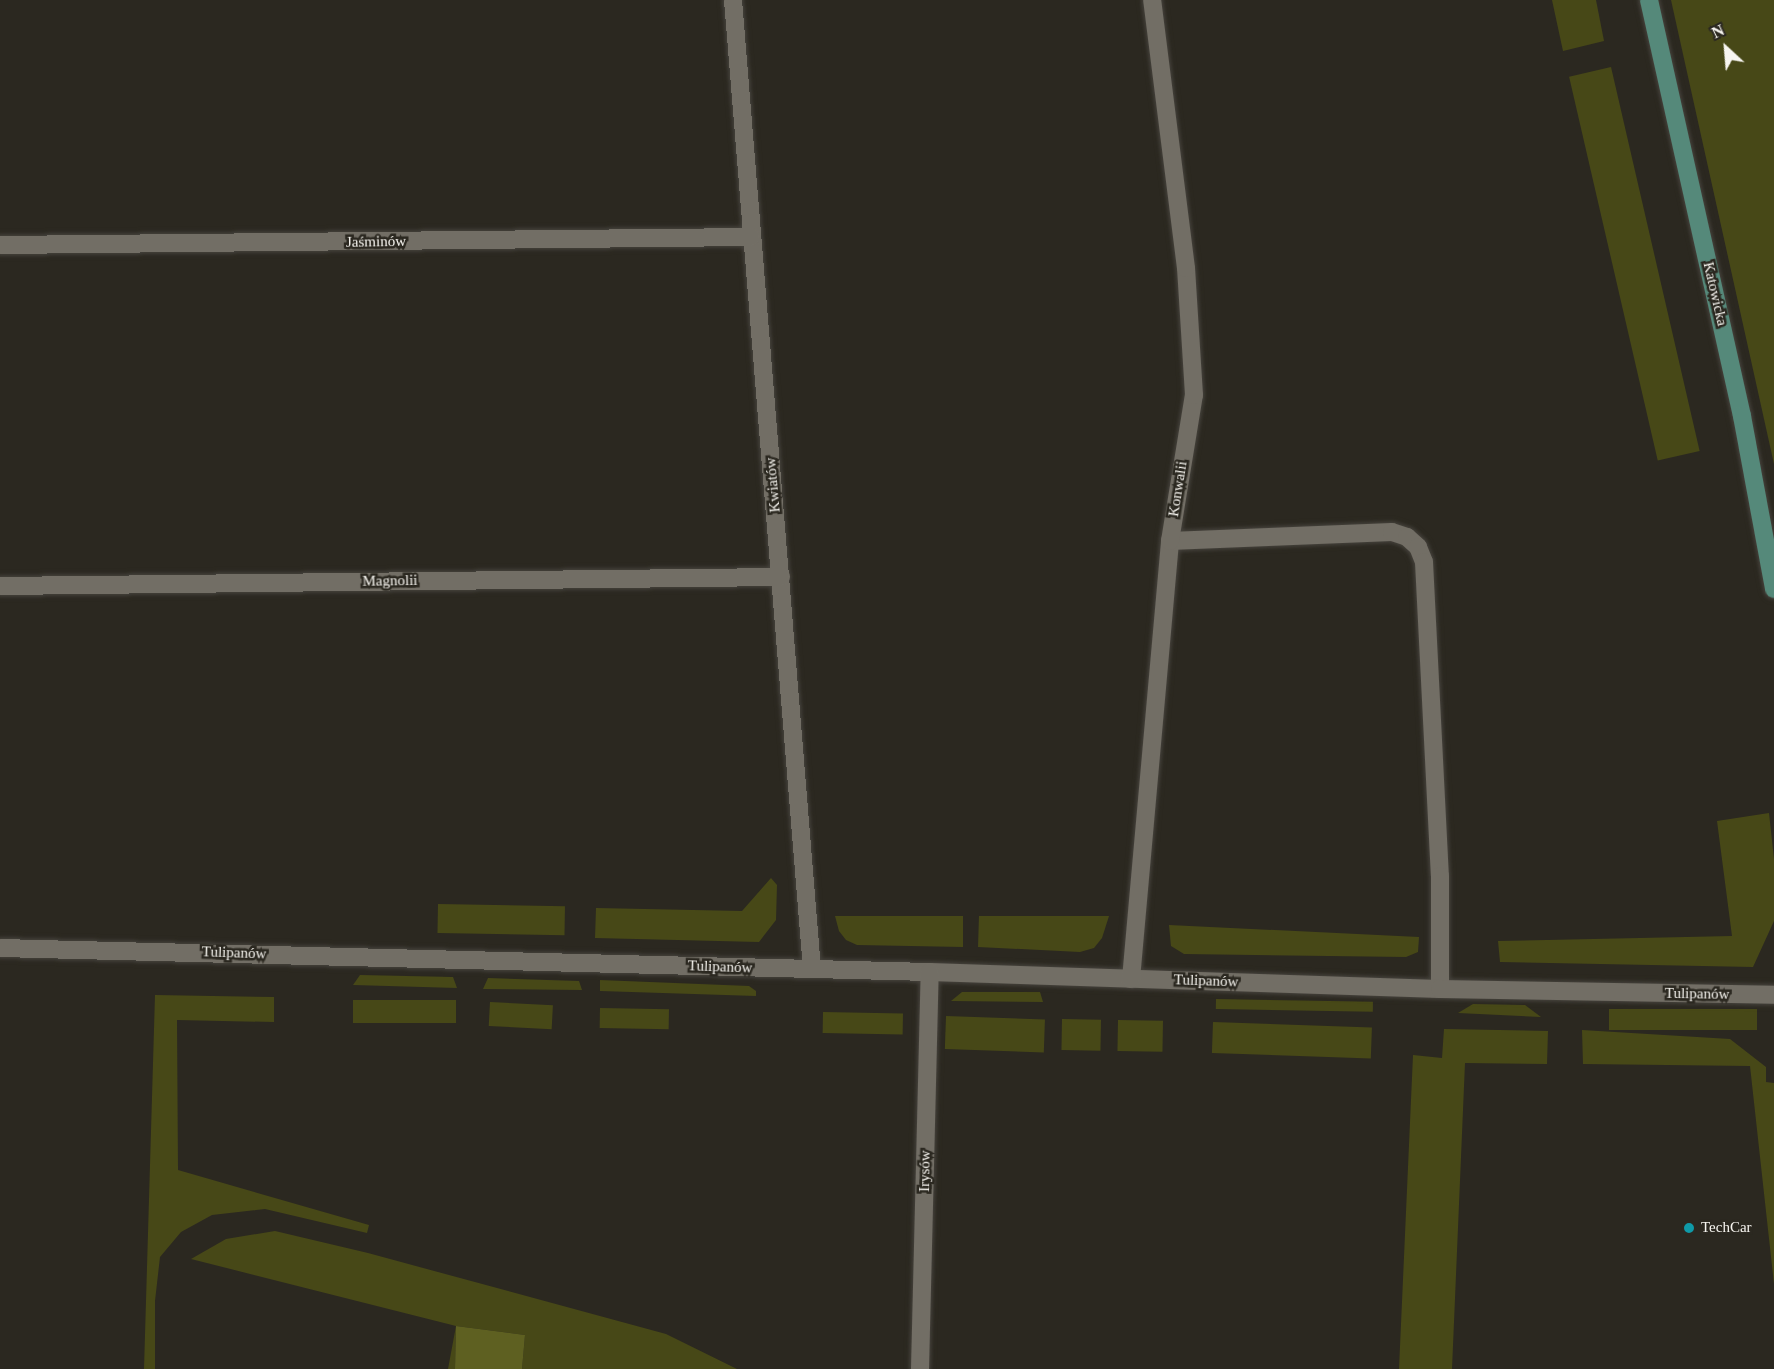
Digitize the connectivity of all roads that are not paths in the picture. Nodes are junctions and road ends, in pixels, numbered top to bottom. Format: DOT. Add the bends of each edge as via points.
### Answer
graph roads {
  1 [pos="732,0"];
  2 [pos="1152,0"];
  3 [pos="1649,0"];
  4 [pos="752,237"];
  5 [pos="0,245"];
  6 [pos="1170,541"];
  7 [pos="781,577"];
  8 [pos="0,586"];
  9 [pos="1774,589"];
  10 [pos="0,948"];
  11 [pos="812,969"];
  12 [pos="930,972"];
  13 [pos="1131,980"];
  14 [pos="1440,989"];
  15 [pos="1774,995"];
  16 [pos="920,1369"];
  1 -- 4 [label="street, Kwiatów"];
  2 -- 6 [label="street, Konwalii" via="1186,268 1194,395"];
  3 -- 9 [label="main road, Katowicka" via="1742,416"];
  4 -- 5 [label="street, Jaśminów"];
  4 -- 7 [label="street, Kwiatów"];
  6 -- 13 [label="street, Konwalii"];
  6 -- 14 [label="street" via="1392,532 1407,537 1418,547 1424,562 1440,876"];
  7 -- 8 [label="street, Magnolii"];
  7 -- 11 [label="street, Kwiatów"];
  10 -- 11 [label="street, Tulipanów"];
  11 -- 12 [label="street, Tulipanów"];
  12 -- 13 [label="street, Tulipanów"];
  12 -- 16 [label="street, Irysów"];
  13 -- 14 [label="street, Tulipanów"];
  14 -- 15 [label="street, Tulipanów"];
}
